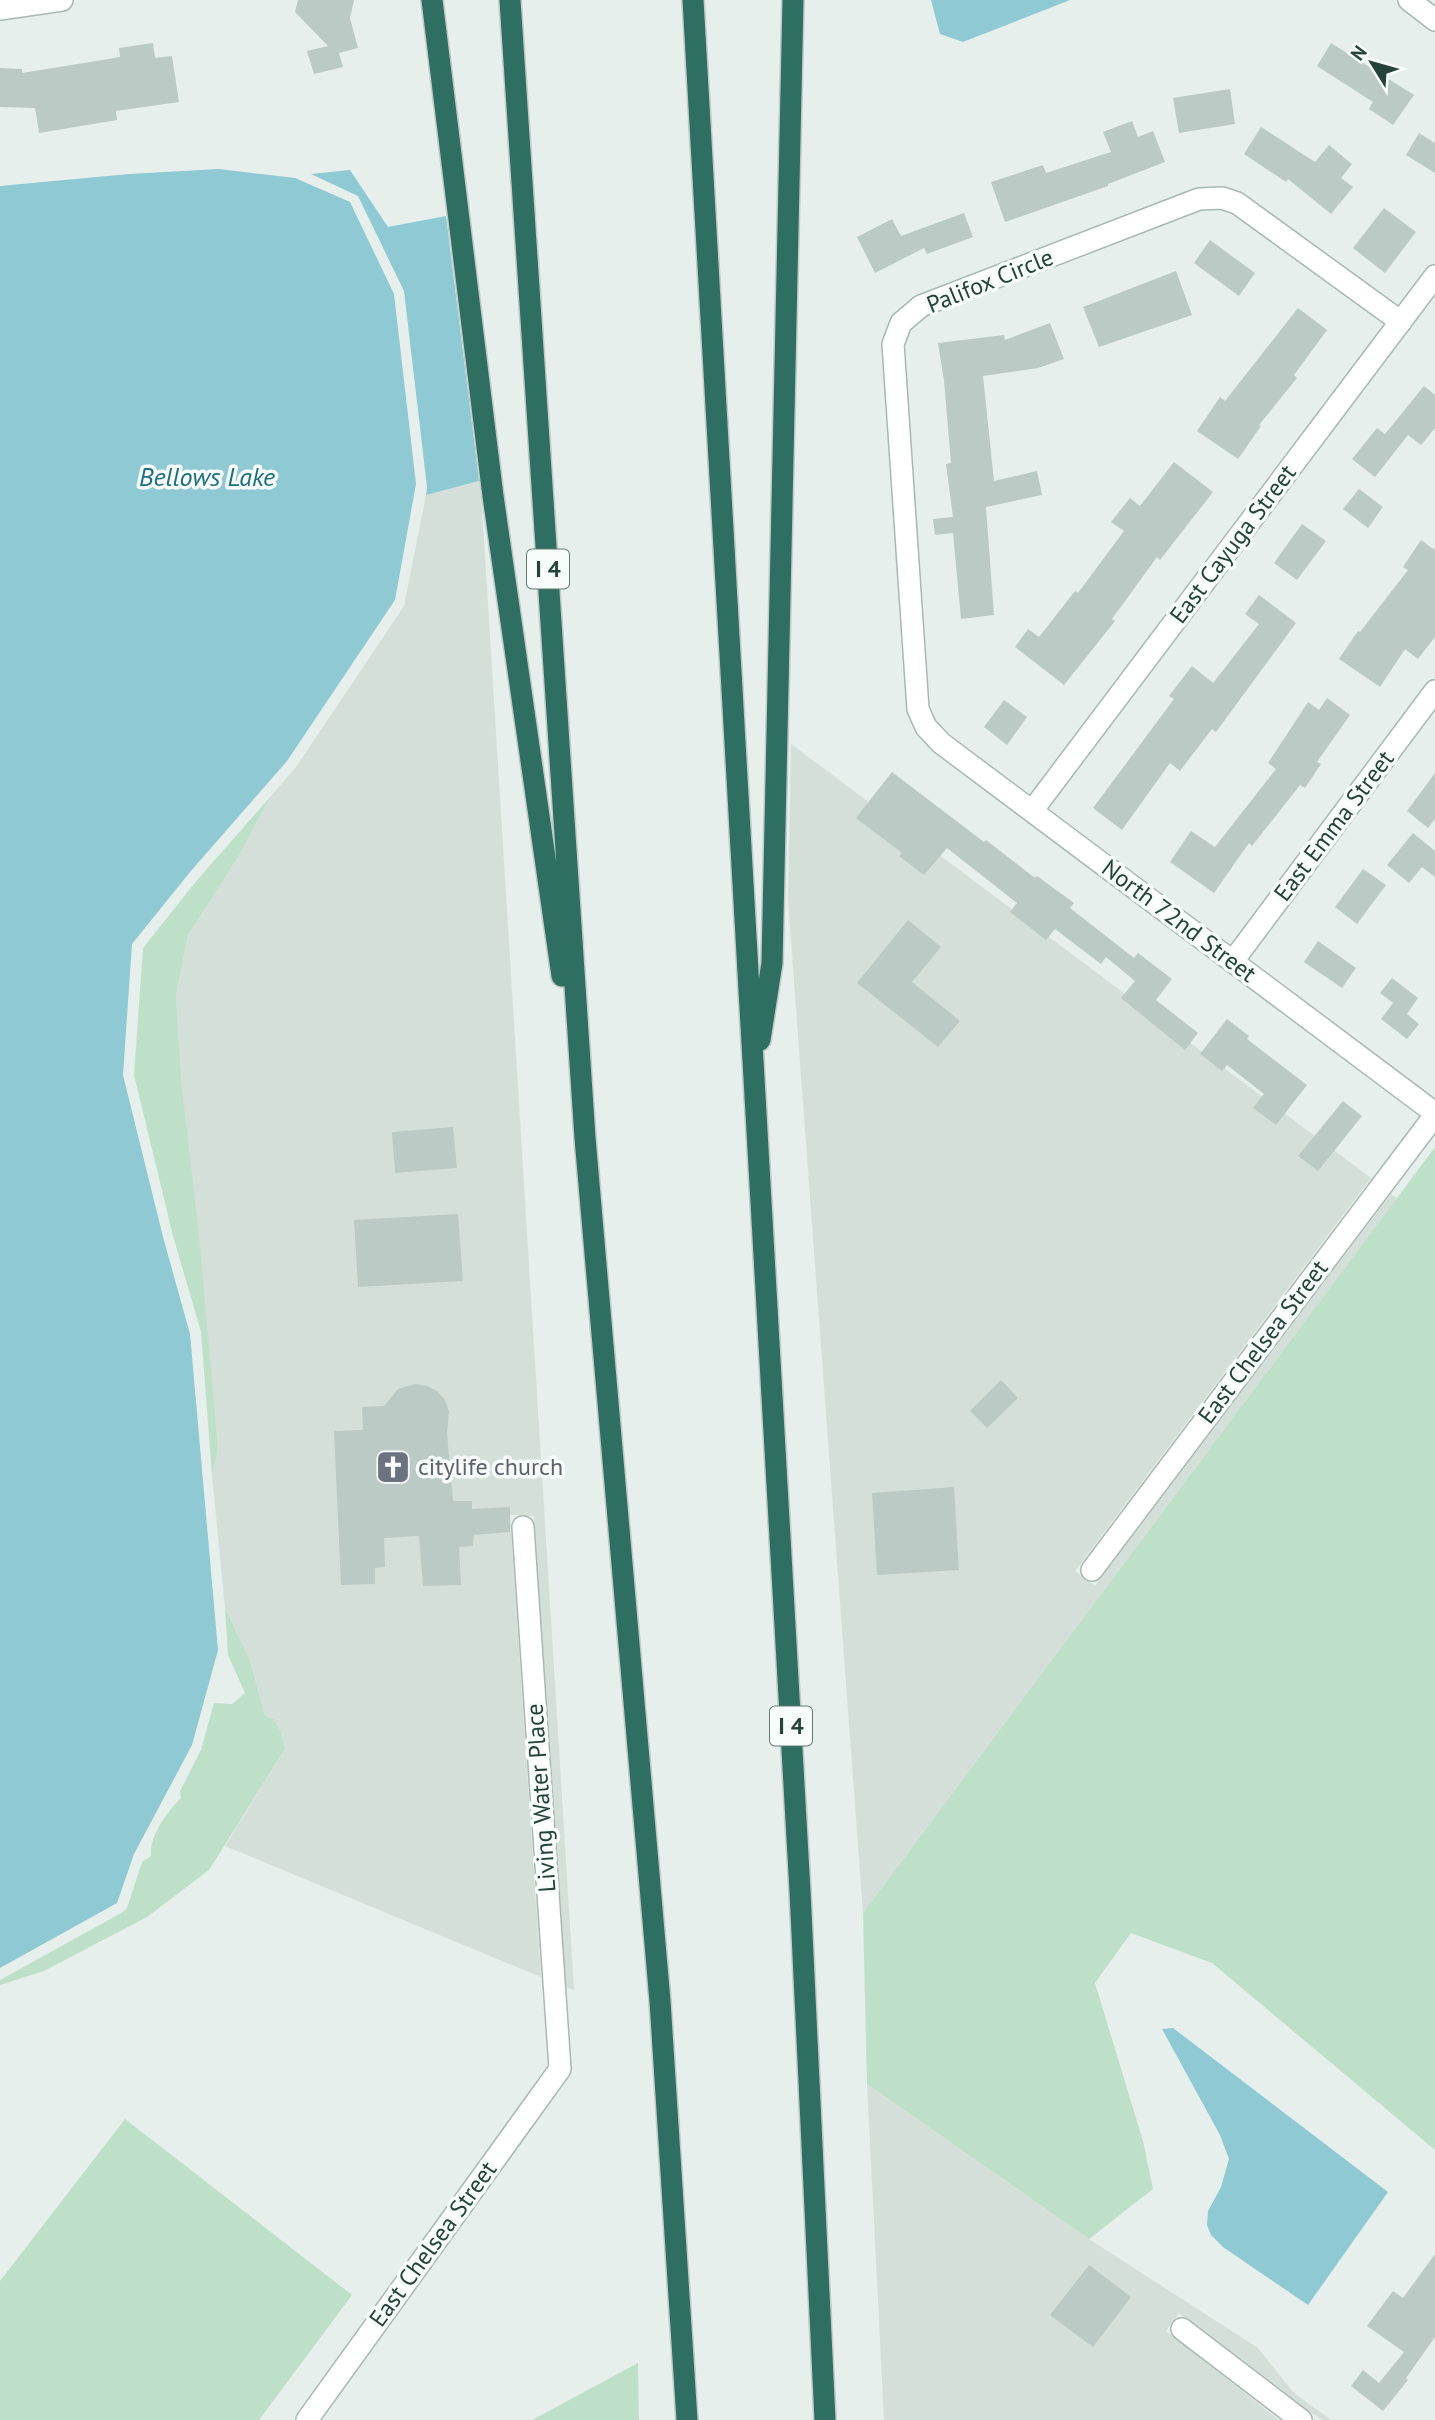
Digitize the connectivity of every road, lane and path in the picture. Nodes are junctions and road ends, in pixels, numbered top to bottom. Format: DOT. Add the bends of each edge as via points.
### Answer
graph roads {
  1 [pos="62,0"];
  2 [pos="432,0"];
  3 [pos="510,0"];
  4 [pos="693,0"];
  5 [pos="1409,0"];
  6 [pos="792,6"];
  7 [pos="0,9"];
  8 [pos="1435,20"];
  9 [pos="1435,276"];
  10 [pos="1401,322"];
  11 [pos="1435,691"];
  12 [pos="926,727"];
  13 [pos="1032,811"];
  14 [pos="1233,961"];
  15 [pos="753,1080"];
  16 [pos="1435,1114"];
  17 [pos="585,1138"];
  18 [pos="523,1527"];
  19 [pos="1092,1570"];
  20 [pos="560,2069"];
  21 [pos="1182,2329"];
  22 [pos="822,2372"];
  23 [pos="1297,2418"];
  24 [pos="307,2420"];
  25 [pos="687,2420"];
  26 [pos="825,2420"];
  27 [pos="831,2420"];
  1 -- 7 [label="street"];
  2 -- 17 [label="highway" via="493,496"];
  3 -- 17 [label="highway, I 4"];
  4 -- 15 [label="highway, I 4"];
  5 -- 8 [label="street"];
  6 -- 15 [label="highway" via="772,963"];
  9 -- 10 [label="street, East Cayuga Street"];
  10 -- 12 [label="street, Palifox Circle" via="1237,203 1222,198 1199,200 921,306 901,323 893,344 918,709"];
  10 -- 13 [label="street, East Cayuga Street"];
  11 -- 14 [label="street, East Emma Street"];
  12 -- 13 [label="street, North 72nd Street"];
  13 -- 14 [label="street, North 72nd Street"];
  14 -- 16 [label="street, North 72nd Street"];
  15 -- 22 [label="highway, I 4"];
  16 -- 19 [label="street, East Chelsea Street"];
  17 -- 25 [label="highway, I 4" via="660,2001"];
  18 -- 20 [label="street, Living Water Place"];
  20 -- 24 [label="street, East Chelsea Street"];
  21 -- 23 [label="street"];
  22 -- 26 [label="highway, I 4"];
  22 -- 27 [label="highway"];
}
